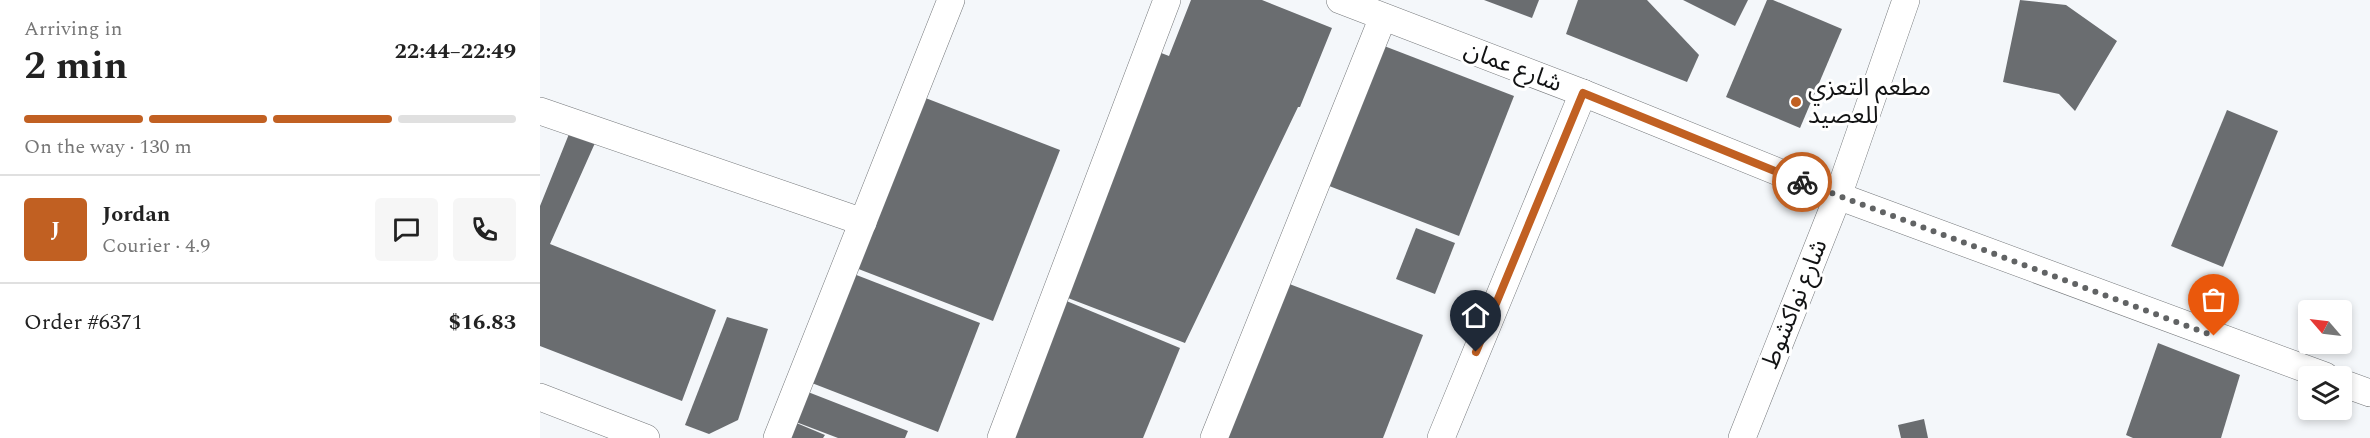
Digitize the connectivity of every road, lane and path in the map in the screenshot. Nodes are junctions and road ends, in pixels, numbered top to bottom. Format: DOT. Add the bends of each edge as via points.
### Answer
graph roads {
  1 [pos="951,0"];
  2 [pos="1167,0"];
  3 [pos="1340,0"];
  4 [pos="1906,0"];
  5 [pos="1383,17"];
  6 [pos="1583,93"];
  7 [pos="540,111"];
  8 [pos="1838,196"];
  9 [pos="863,222"];
  10 [pos="2298,366"];
  11 [pos="2352,387"];
  12 [pos="2370,393"];
  13 [pos="540,398"];
  14 [pos="646,438"];
  15 [pos="777,438"];
  16 [pos="1001,438"];
  17 [pos="1214,438"];
  18 [pos="1441,438"];
  19 [pos="1742,438"];
  1 -- 9 [label="street"];
  2 -- 16 [label="street"];
  3 -- 5 [label="street, شارع عمان"];
  4 -- 8 [label="street, شارع نواكشوط"];
  5 -- 6 [label="street, شارع عمان"];
  5 -- 17 [label="street"];
  6 -- 8 [label="street, شارع عمان"];
  6 -- 18 [label="street"];
  7 -- 9 [label="street"];
  8 -- 10 [label="street, شارع عمان"];
  8 -- 19 [label="street, شارع نواكشوط"];
  9 -- 15 [label="street"];
  11 -- 12 [label="street"];
  13 -- 14 [label="street"];
}
